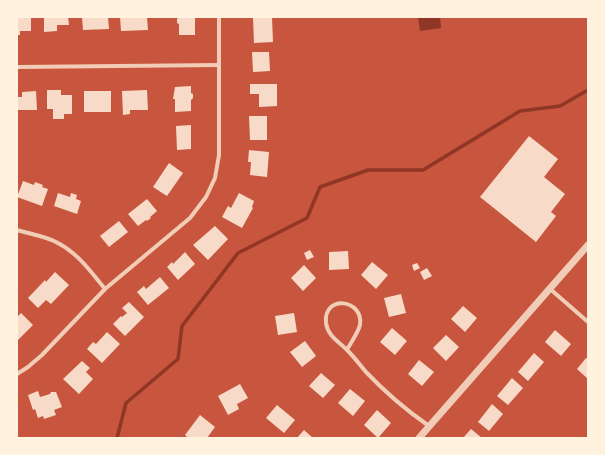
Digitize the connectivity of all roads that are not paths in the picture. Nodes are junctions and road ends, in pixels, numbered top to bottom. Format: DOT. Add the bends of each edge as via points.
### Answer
graph roads {
  1 [pos="218,17"];
  2 [pos="219,65"];
  3 [pos="17,67"];
  4 [pos="17,230"];
  5 [pos="588,245"];
  6 [pos="549,288"];
  7 [pos="105,289"];
  8 [pos="588,322"];
  9 [pos="347,350"];
  10 [pos="17,374"];
  11 [pos="429,426"];
  12 [pos="419,438"];
  1 -- 2 [label="street"];
  2 -- 3 [label="street"];
  2 -- 7 [label="street" via="219,155 217,172 211,188 190,218"];
  4 -- 7 [label="street" via="49,239 67,249 89,269"];
  5 -- 6 [label="street"];
  6 -- 8 [label="street"];
  6 -- 11 [label="street"];
  7 -- 10 [label="street" via="38,358"];
  9 -- 9 [label="street" via="336,341 326,323 331,307 343,302 356,310 360,325"];
  9 -- 11 [label="street" via="380,386"];
  11 -- 12 [label="street"];
}
